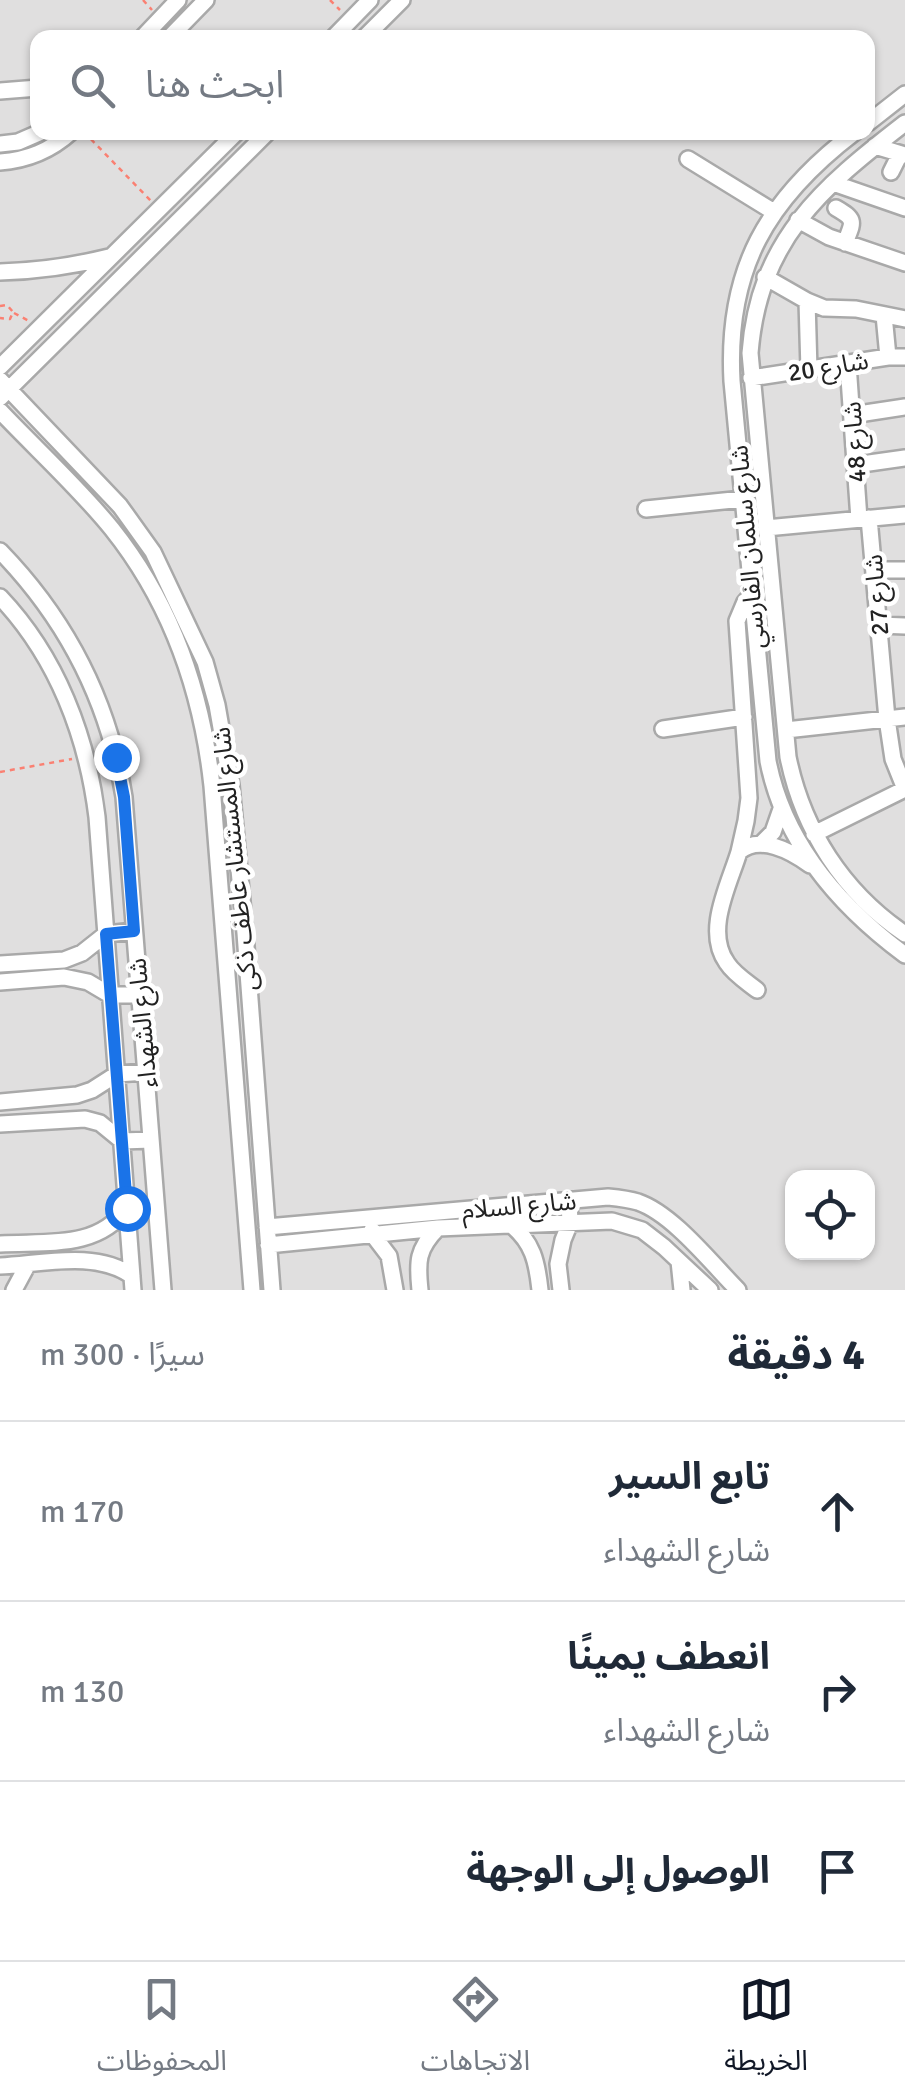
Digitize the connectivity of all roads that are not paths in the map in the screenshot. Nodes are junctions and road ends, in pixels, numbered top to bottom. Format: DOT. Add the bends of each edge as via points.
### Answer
graph roads {
  1 [pos="178,0"];
  2 [pos="206,0"];
  3 [pos="370,0"];
  4 [pos="402,0"];
  5 [pos="166,30"];
  6 [pos="168,30"];
  7 [pos="341,30"];
  8 [pos="372,30"];
  9 [pos="30,89"];
  10 [pos="0,91"];
  11 [pos="905,94"];
  12 [pos="875,118"];
  13 [pos="905,123"];
  14 [pos="30,137"];
  15 [pos="59,140"];
  16 [pos="229,140"];
  17 [pos="260,140"];
  18 [pos="845,140"];
  19 [pos="18,142"];
  20 [pos="0,144"];
  21 [pos="838,145"];
  22 [pos="875,146"];
  23 [pos="903,154"];
  24 [pos="688,159"];
  25 [pos="20,160"];
  26 [pos="0,162"];
  27 [pos="818,162"];
  28 [pos="856,162"];
  29 [pos="890,172"];
  30 [pos="835,181"];
  31 [pos="836,208"];
  32 [pos="905,208"];
  33 [pos="774,212"];
  34 [pos="798,220"];
  35 [pos="845,243"];
  36 [pos="109,257"];
  37 [pos="905,263"];
  38 [pos="0,272"];
  39 [pos="765,277"];
  40 [pos="807,301"];
  41 [pos="884,315"];
  42 [pos="905,319"];
  43 [pos="35,331"];
  44 [pos="47,352"];
  45 [pos="905,356"];
  46 [pos="888,357"];
  47 [pos="848,364"];
  48 [pos="0,366"];
  49 [pos="809,370"];
  50 [pos="750,378"];
  51 [pos="3,389"];
  52 [pos="905,407"];
  53 [pos="0,411"];
  54 [pos="852,415"];
  55 [pos="47,428"];
  56 [pos="32,444"];
  57 [pos="905,458"];
  58 [pos="855,465"];
  59 [pos="743,499"];
  60 [pos="646,508"];
  61 [pos="905,515"];
  62 [pos="864,519"];
  63 [pos="766,528"];
  64 [pos="0,550"];
  65 [pos="874,570"];
  66 [pos="905,570"];
  67 [pos="752,594"];
  68 [pos="0,597"];
  69 [pos="879,625"];
  70 [pos="905,626"];
  71 [pos="744,716"];
  72 [pos="905,717"];
  73 [pos="888,719"];
  74 [pos="663,729"];
  75 [pos="786,730"];
  76 [pos="905,789"];
  77 [pos="781,809"];
  78 [pos="814,834"];
  79 [pos="761,844"];
  80 [pos="739,852"];
  81 [pos="816,868"];
  82 [pos="134,931"];
  83 [pos="106,934"];
  84 [pos="905,934"];
  85 [pos="905,956"];
  86 [pos="0,964"];
  87 [pos="0,982"];
  88 [pos="758,990"];
  89 [pos="110,995"];
  90 [pos="140,996"];
  91 [pos="146,1072"];
  92 [pos="235,1072"];
  93 [pos="255,1072"];
  94 [pos="117,1074"];
  95 [pos="0,1102"];
  96 [pos="0,1124"];
  97 [pos="151,1140"];
  98 [pos="122,1142"];
  99 [pos="569,1200"];
  100 [pos="127,1208"];
  101 [pos="570,1223"];
  102 [pos="510,1224"];
  103 [pos="372,1226"];
  104 [pos="267,1227"];
  105 [pos="438,1228"];
  106 [pos="680,1231"];
  107 [pos="0,1244"];
  108 [pos="268,1245"];
  109 [pos="664,1246"];
  110 [pos="560,1256"];
  111 [pos="535,1257"];
  112 [pos="679,1262"];
  113 [pos="28,1264"];
  114 [pos="0,1266"];
  115 [pos="133,1283"];
  116 [pos="14,1290"];
  117 [pos="162,1290"];
  118 [pos="252,1290"];
  119 [pos="272,1290"];
  120 [pos="395,1290"];
  121 [pos="420,1290"];
  122 [pos="540,1290"];
  123 [pos="560,1290"];
  124 [pos="682,1290"];
  125 [pos="710,1290"];
  126 [pos="738,1290"];
  1 -- 5 [label="street"];
  2 -- 6 [label="street"];
  3 -- 7 [label="street"];
  4 -- 8 [label="street"];
  9 -- 10 [label="street"];
  11 -- 12 [label="street"];
  13 -- 22 [label="street, شارع سلمان الفارسي"];
  14 -- 19 [label="street"];
  15 -- 25 [label="street"];
  16 -- 36 [label="street"];
  17 -- 44 [label="street"];
  18 -- 21 [label="street, شارع سلمان الفارسي"];
  19 -- 20 [label="street"];
  19 -- 25 [label="street"];
  21 -- 27 [label="street, شارع سلمان الفارسي"];
  21 -- 28 [label="street"];
  22 -- 23 [label="street"];
  22 -- 28 [label="street, شارع سلمان الفارسي"];
  23 -- 29 [label="street"];
  24 -- 33 [label="street"];
  25 -- 26 [label="street"];
  27 -- 30 [label="street"];
  27 -- 33 [label="street, شارع سلمان الفارسي"];
  28 -- 30 [label="street, شارع سلمان الفارسي"];
  30 -- 32 [label="street"];
  30 -- 34 [label="street, شارع سلمان الفارسي"];
  31 -- 35 [label="street" via="853,221"];
  33 -- 59 [label="street, شارع سلمان الفارسي" via="748,260 732,320"];
  34 -- 35 [label="street"];
  34 -- 39 [label="street, شارع سلمان الفارسي"];
  35 -- 37 [label="street"];
  36 -- 38 [label="street"];
  36 -- 43 [label="street"];
  39 -- 40 [label="street"];
  39 -- 50 [label="street, شارع سلمان الفارسي" via="752,327"];
  40 -- 41 [label="street"];
  40 -- 49 [label="street"];
  41 -- 42 [label="street"];
  41 -- 46 [label="street"];
  43 -- 44 [label="street"];
  43 -- 48 [label="street"];
  44 -- 51 [label="street"];
  45 -- 46 [label="street, شارع 20"];
  46 -- 47 [label="street, شارع 20"];
  47 -- 49 [label="street, شارع 20"];
  47 -- 54 [label="street, شارع 48"];
  49 -- 50 [label="street, شارع 20"];
  50 -- 63 [label="street, شارع سلمان الفارسي"];
  51 -- 55 [label="street, شارع المستشار عاطف ذكى"];
  52 -- 54 [label="street"];
  53 -- 56 [label="street, شارع المستشار عاطف ذكى"];
  54 -- 58 [label="street, شارع 48"];
  55 -- 56 [label="street"];
  55 -- 93 [label="street, شارع المستشار عاطف ذكى" via="120,506 152,552 205,662 231,785"];
  56 -- 92 [label="street, شارع المستشار عاطف ذكى" via="136,564 172,629 194,688 212,786"];
  57 -- 58 [label="street"];
  58 -- 62 [label="street, شارع 48"];
  59 -- 60 [label="street"];
  59 -- 67 [label="street, شارع سلمان الفارسي"];
  61 -- 62 [label="street"];
  62 -- 63 [label="street"];
  62 -- 65 [label="street, شارع 27"];
  63 -- 75 [label="street, شارع سلمان الفارسي"];
  64 -- 82 [label="street, شارع الشهداء" via="62,626 105,718 124,797"];
  65 -- 66 [label="street"];
  65 -- 69 [label="street, شارع 27"];
  67 -- 71 [label="street" via="737,620"];
  67 -- 77 [label="street, شارع سلمان الفارسي" via="768,761"];
  68 -- 83 [label="street, شارع الشهداء" via="50,665 86,756"];
  69 -- 70 [label="street"];
  69 -- 73 [label="street, شارع 27"];
  71 -- 74 [label="street"];
  71 -- 80 [label="street" via="749,798"];
  72 -- 73 [label="street"];
  73 -- 75 [label="street"];
  73 -- 76 [label="street, شارع 27"];
  75 -- 78 [label="street, شارع سلمان الفارسي" via="793,784"];
  76 -- 78 [label="street"];
  77 -- 79 [label="street"];
  77 -- 81 [label="street, شارع سلمان الفارسي"];
  78 -- 84 [label="street, شارع سلمان الفارسي" via="847,883"];
  79 -- 80 [label="street"];
  79 -- 81 [label="street"];
  80 -- 88 [label="street" via="717,938 728,966"];
  81 -- 85 [label="street, شارع سلمان الفارسي" via="856,916"];
  82 -- 83 [label="street"];
  82 -- 90 [label="street, شارع الشهداء"];
  83 -- 86 [label="street" via="74,957"];
  83 -- 89 [label="street, شارع الشهداء"];
  87 -- 89 [label="street" via="72,978"];
  89 -- 90 [label="street"];
  89 -- 94 [label="street, شارع الشهداء"];
  90 -- 91 [label="street, شارع الشهداء"];
  91 -- 94 [label="street"];
  91 -- 97 [label="street, شارع الشهداء"];
  92 -- 93 [label="street"];
  92 -- 118 [label="street, شارع المستشار عاطف ذكى"];
  93 -- 104 [label="street, شارع المستشار عاطف ذكى"];
  94 -- 95 [label="street" via="77,1096"];
  94 -- 98 [label="street, شارع الشهداء"];
  96 -- 98 [label="street" via="85,1119"];
  97 -- 98 [label="street"];
  97 -- 117 [label="street, شارع الشهداء"];
  98 -- 100 [label="street, شارع الشهداء"];
  99 -- 101 [label="street"];
  99 -- 103 [label="street, شارع السلام"];
  99 -- 106 [label="street, شارع السلام" via="640,1203"];
  100 -- 107 [label="street" via="93,1236"];
  100 -- 115 [label="street, شارع الشهداء"];
  101 -- 102 [label="street, شارع السلام"];
  101 -- 109 [label="street, شارع السلام" via="612,1221"];
  101 -- 110 [label="street"];
  102 -- 105 [label="street, شارع السلام"];
  102 -- 111 [label="street"];
  103 -- 104 [label="street, شارع السلام"];
  103 -- 105 [label="street, شارع السلام"];
  103 -- 108 [label="street, شارع السلام"];
  103 -- 120 [label="street" via="389,1256"];
  104 -- 108 [label="street, شارع المستشار عاطف ذكى"];
  105 -- 121 [label="street" via="421,1250"];
  106 -- 109 [label="street"];
  106 -- 126 [label="street, شارع السلام"];
  108 -- 119 [label="street, شارع المستشار عاطف ذكى"];
  109 -- 112 [label="street, شارع السلام"];
  110 -- 111 [label="street"];
  110 -- 123 [label="street"];
  111 -- 122 [label="street"];
  112 -- 124 [label="street"];
  112 -- 125 [label="street, شارع السلام"];
  113 -- 114 [label="street"];
  113 -- 115 [label="street" via="97,1261 119,1268"];
  113 -- 116 [label="street"];
}
